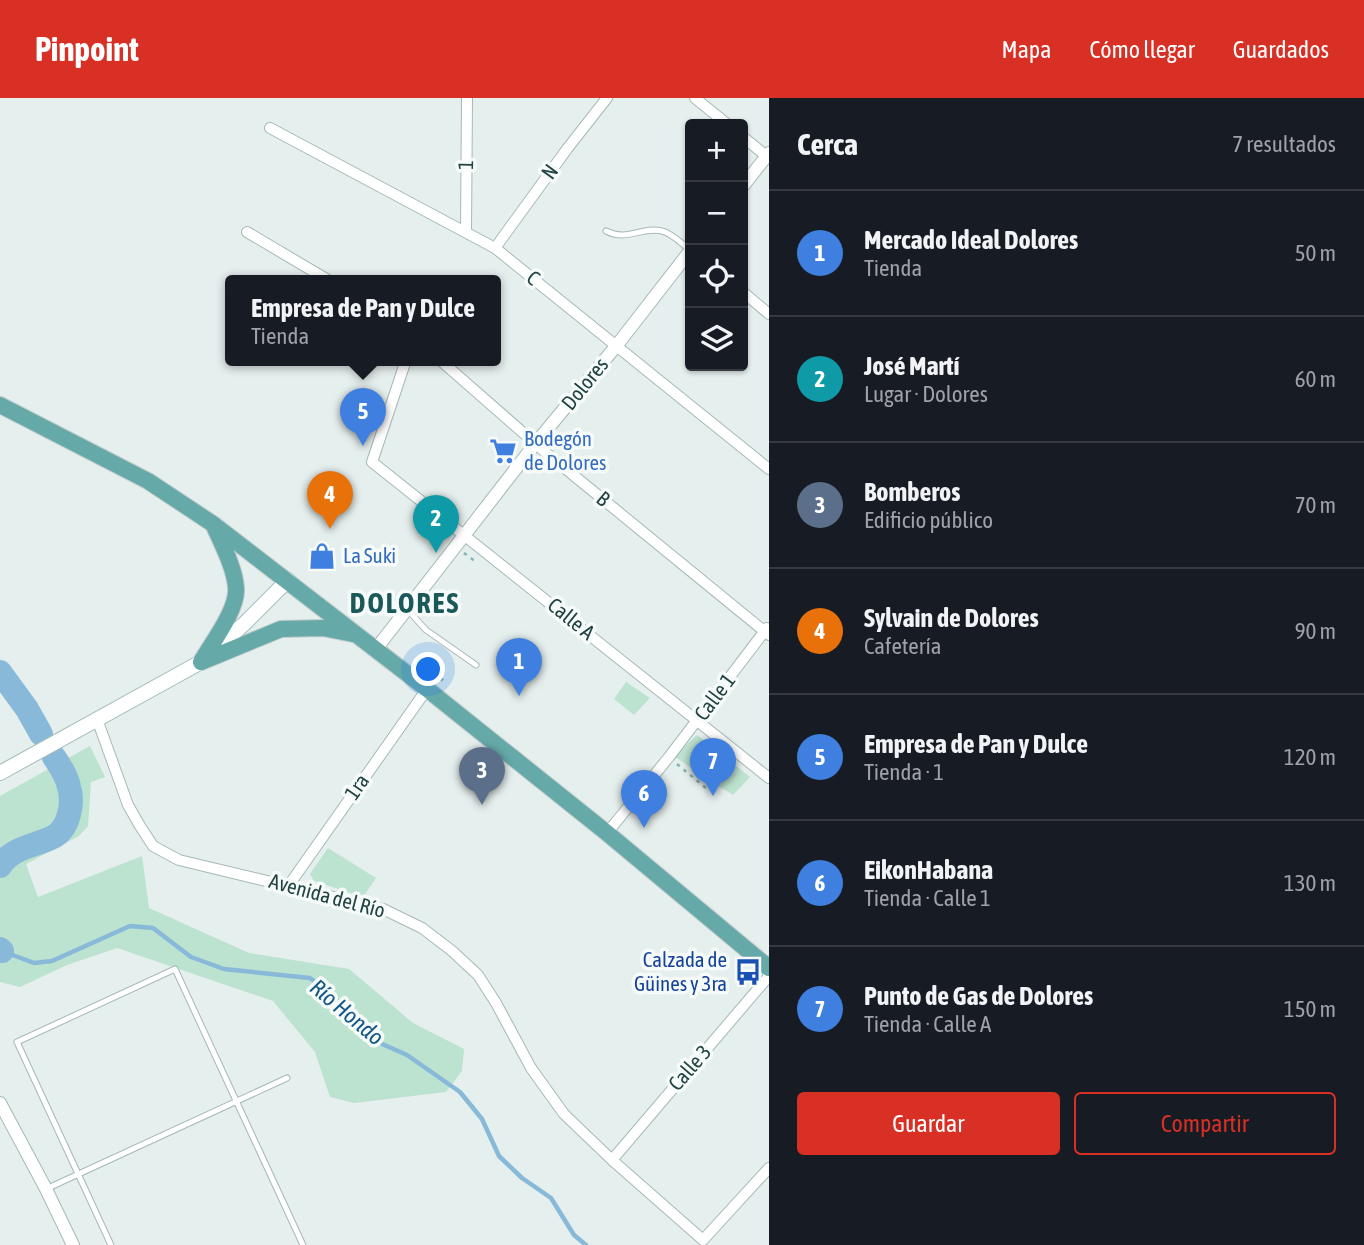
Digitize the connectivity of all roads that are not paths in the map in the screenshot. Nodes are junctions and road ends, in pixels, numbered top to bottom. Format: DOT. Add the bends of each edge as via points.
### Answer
graph roads {
  1 [pos="467,98"];
  2 [pos="607,98"];
  3 [pos="695,98"];
  4 [pos="721,119"];
  5 [pos="270,128"];
  6 [pos="748,141"];
  7 [pos="768,156"];
  8 [pos="746,182"];
  9 [pos="606,231"];
  10 [pos="247,232"];
  11 [pos="466,232"];
  12 [pos="685,247"];
  13 [pos="495,248"];
  14 [pos="685,257"];
  15 [pos="320,275"];
  16 [pos="748,296"];
  17 [pos="769,314"];
  18 [pos="617,345"];
  19 [pos="404,366"];
  20 [pos="447,366"];
  21 [pos="0,405"];
  22 [pos="536,444"];
  23 [pos="769,469"];
  24 [pos="213,524"];
  25 [pos="465,536"];
  26 [pos="288,580"];
  27 [pos="407,609"];
  28 [pos="767,631"];
  29 [pos="357,634"];
  30 [pos="376,649"];
  31 [pos="201,662"];
  32 [pos="476,665"];
  33 [pos="427,689"];
  34 [pos="97,719"];
  35 [pos="697,721"];
  36 [pos="0,773"];
  37 [pos="769,778"];
  38 [pos="607,833"];
  39 [pos="289,885"];
  40 [pos="769,968"];
  41 [pos="769,976"];
  42 [pos="287,1078"];
  43 [pos="236,1101"];
  44 [pos="0,1103"];
  45 [pos="612,1160"];
  46 [pos="769,1168"];
  47 [pos="79,1174"];
  48 [pos="46,1189"];
  49 [pos="703,1243"];
  50 [pos="73,1245"];
  51 [pos="111,1245"];
  52 [pos="303,1245"];
  1 -- 11 [label="street, 1"];
  2 -- 13 [label="street, N"];
  3 -- 4 [label="street"];
  5 -- 11 [label="street, C"];
  6 -- 7 [label="street"];
  7 -- 8 [label="street"];
  9 -- 12 [label="lane" via="624,236 658,230"];
  10 -- 15 [label="street"];
  11 -- 13 [label="street, C"];
  13 -- 18 [label="street, C"];
  14 -- 18 [label="street, Dolores"];
  16 -- 17 [label="street"];
  18 -- 22 [label="street, Dolores"];
  18 -- 23 [label="street, C"];
  19 -- 25 [label="street, Calle A" via="372,462"];
  20 -- 22 [label="street, B"];
  21 -- 24 [label="main road" via="148,481"];
  22 -- 25 [label="street, Dolores"];
  22 -- 28 [label="street, B"];
  24 -- 26 [label="main road"];
  24 -- 31 [label="main road" via="237,590 233,608"];
  25 -- 27 [label="street, Dolores"];
  25 -- 35 [label="street, Calle A"];
  26 -- 29 [label="main road"];
  26 -- 31 [label="main road"];
  27 -- 30 [label="street, Dolores"];
  27 -- 32 [label="lane" via="426,630"];
  28 -- 35 [label="street, Calle 1"];
  29 -- 30 [label="main road"];
  29 -- 31 [label="main road" via="323,628 281,629"];
  30 -- 33 [label="main road"];
  31 -- 34 [label="main road"];
  33 -- 38 [label="main road"];
  33 -- 39 [label="street, 1ra"];
  34 -- 36 [label="main road"];
  34 -- 39 [label="street, Avenida del Río" via="128,805 153,845 179,860"];
  35 -- 37 [label="street, Calle A"];
  35 -- 38 [label="street, Calle 1"];
  38 -- 40 [label="main road"];
  39 -- 45 [label="street, Avenida del Río" via="383,909 451,950 478,975 531,1068 564,1114"];
  41 -- 45 [label="street, Calle 3"];
  42 -- 43 [label="lane"];
  43 -- 47 [label="lane"];
  43 -- 47 [label="lane" via="176,969 29,1036 17,1042"];
  43 -- 52 [label="lane"];
  44 -- 48 [label="street"];
  45 -- 49 [label="street, Avenida del Río"];
  46 -- 49 [label="street"];
  47 -- 48 [label="lane"];
  47 -- 51 [label="lane"];
  48 -- 50 [label="street"];
}
